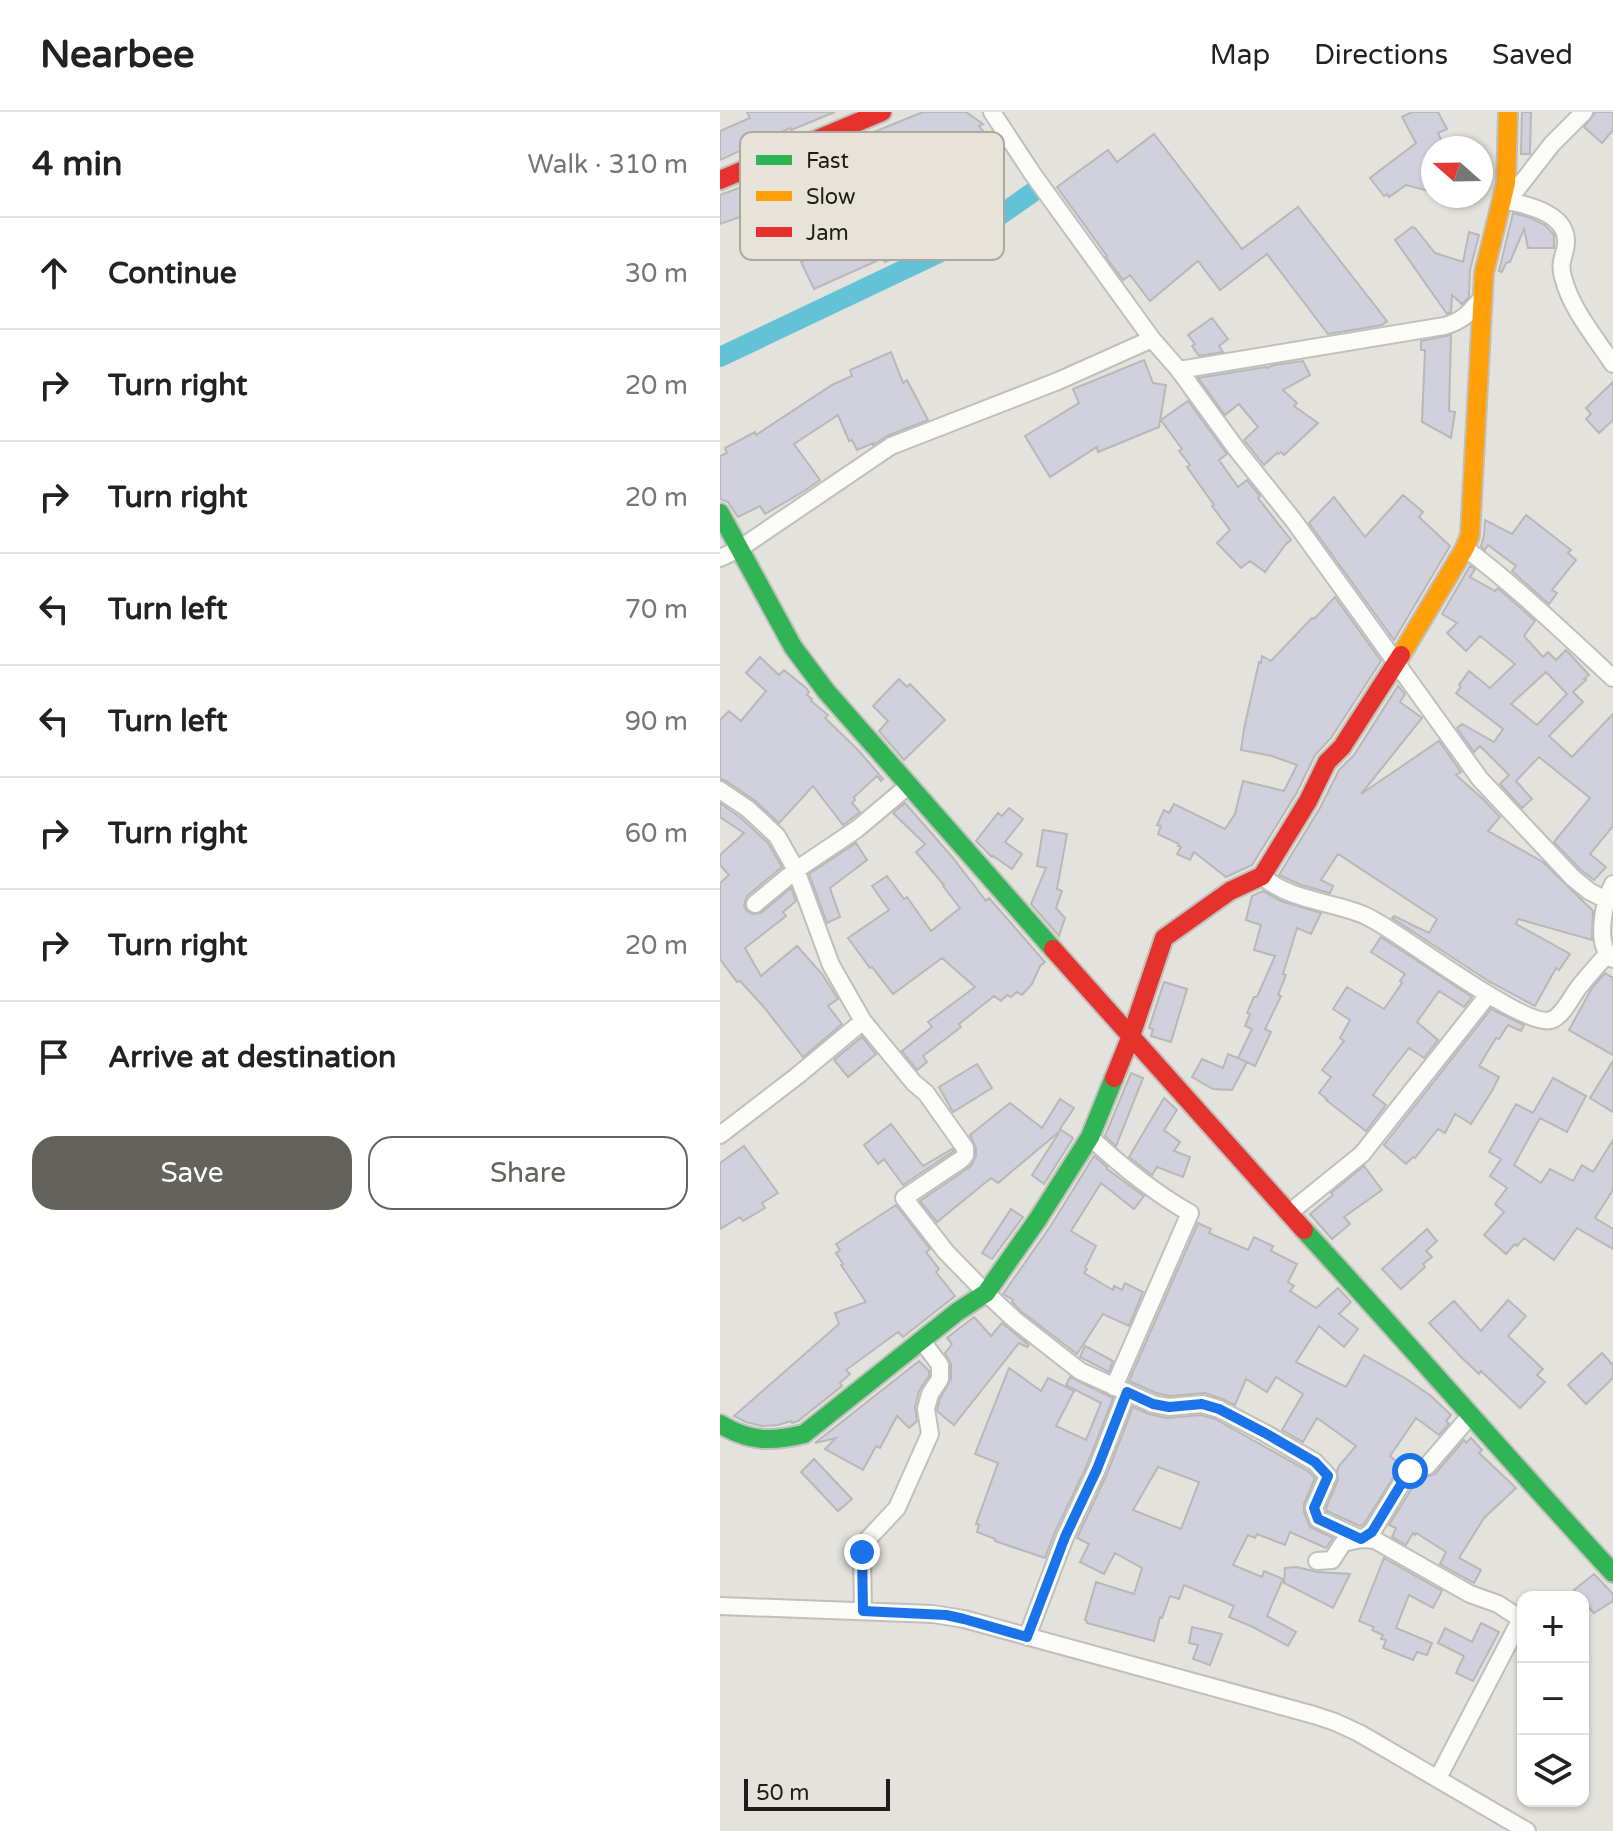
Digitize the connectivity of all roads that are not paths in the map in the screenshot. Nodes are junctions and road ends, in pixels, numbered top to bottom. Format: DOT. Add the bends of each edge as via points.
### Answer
graph roads {
  1 [pos="882,112"];
  2 [pos="992,112"];
  3 [pos="1508,112"];
  4 [pos="1584,112"];
  5 [pos="834,132"];
  6 [pos="740,172"];
  7 [pos="720,180"];
  8 [pos="1502,200"];
  9 [pos="1482,298"];
  10 [pos="1152,339"];
  11 [pos="1613,364"];
  12 [pos="1179,370"];
  13 [pos="720,513"];
  14 [pos="1465,548"];
  15 [pos="739,549"];
  16 [pos="720,558"];
  17 [pos="1397,662"];
  18 [pos="1613,678"];
  19 [pos="908,786"];
  20 [pos="720,790"];
  21 [pos="796,870"];
  22 [pos="1262,876"];
  23 [pos="1613,884"];
  24 [pos="1606,900"];
  25 [pos="755,904"];
  26 [pos="1610,957"];
  27 [pos="1488,995"];
  28 [pos="863,1021"];
  29 [pos="1131,1036"];
  30 [pos="720,1135"];
  31 [pos="1090,1137"];
  32 [pos="1289,1213"];
  33 [pos="986,1293"];
  34 [pos="922,1341"];
  35 [pos="1121,1390"];
  36 [pos="1470,1416"];
  37 [pos="720,1424"];
  38 [pos="1361,1539"];
  39 [pos="1317,1561"];
  40 [pos="1613,1573"];
  41 [pos="720,1606"];
  42 [pos="863,1611"];
  43 [pos="1027,1637"];
  44 [pos="1438,1778"];
  45 [pos="1527,1831"];
  1 -- 5 [label="street"];
  2 -- 10 [label="street"];
  3 -- 8 [label="street"];
  4 -- 8 [label="street"];
  6 -- 7 [label="street"];
  8 -- 9 [label="street"];
  8 -- 11 [label="street" via="1542,210 1562,227 1567,240 1563,279"];
  9 -- 12 [label="street" via="1458,322 1444,326"];
  9 -- 14 [label="street" via="1472,520"];
  10 -- 12 [label="street"];
  10 -- 15 [label="street" via="891,446"];
  12 -- 17 [label="street"];
  13 -- 15 [label="street"];
  14 -- 17 [label="street"];
  14 -- 18 [label="street"];
  15 -- 16 [label="street"];
  15 -- 19 [label="street" via="807,667"];
  17 -- 22 [label="street" via="1327,762"];
  17 -- 24 [label="street" via="1480,779 1573,878"];
  19 -- 21 [label="street"];
  19 -- 29 [label="street"];
  20 -- 21 [label="street" via="777,836"];
  21 -- 25 [label="street"];
  21 -- 28 [label="street" via="831,965"];
  22 -- 27 [label="street" via="1292,893 1376,921"];
  22 -- 29 [label="street" via="1230,891 1164,938"];
  23 -- 24 [label="street"];
  24 -- 26 [label="street" via="1601,937"];
  26 -- 27 [label="street" via="1547,1021"];
  27 -- 32 [label="street" via="1362,1154"];
  28 -- 30 [label="street"];
  28 -- 33 [label="street" via="926,1093 965,1148 962,1159 904,1198"];
  29 -- 31 [label="street"];
  29 -- 32 [label="street"];
  31 -- 33 [label="street"];
  31 -- 35 [label="street" via="1190,1213"];
  32 -- 36 [label="street"];
  33 -- 34 [label="street"];
  33 -- 35 [label="street" via="1080,1371"];
  34 -- 37 [label="street" via="804,1434 758,1441"];
  34 -- 42 [label="street" via="940,1365 940,1379 926,1409 930,1434 897,1508 862,1552"];
  35 -- 38 [label="street" via="1153,1404 1219,1409 1315,1462 1328,1476 1314,1508 1318,1519"];
  35 -- 43 [label="street" via="1097,1469"];
  36 -- 38 [label="street" via="1427,1466 1410,1471 1372,1532"];
  36 -- 40 [label="street"];
  38 -- 39 [label="street" via="1343,1543 1332,1560"];
  38 -- 44 [label="street" via="1375,1540 1521,1619"];
  41 -- 42 [label="street"];
  42 -- 43 [label="street" via="946,1615"];
  43 -- 44 [label="street" via="1335,1722"];
  44 -- 45 [label="street"];
}
